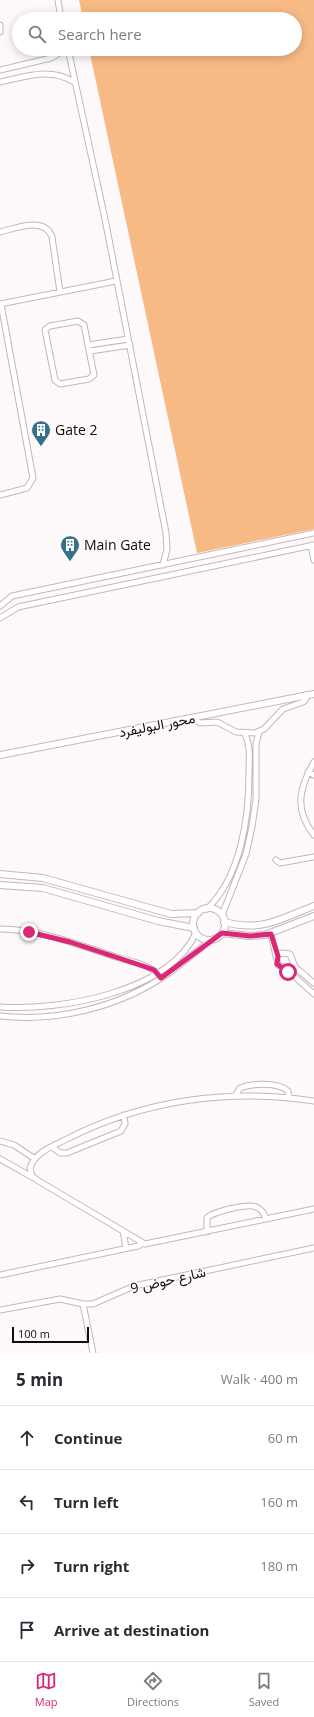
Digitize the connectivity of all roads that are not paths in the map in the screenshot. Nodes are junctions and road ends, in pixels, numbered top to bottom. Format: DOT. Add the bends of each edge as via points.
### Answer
graph roads {
  1 [pos="58,0"];
  2 [pos="60,12"];
  3 [pos="0,26"];
  4 [pos="0,32"];
  5 [pos="55,56"];
  6 [pos="68,56"];
  7 [pos="0,70"];
  8 [pos="0,82"];
  9 [pos="74,82"];
  10 [pos="0,232"];
  11 [pos="116,281"];
  12 [pos="60,292"];
  13 [pos="1,304"];
  14 [pos="128,339"];
  15 [pos="130,345"];
  16 [pos="89,348"];
  17 [pos="0,495"];
  18 [pos="314,533"];
  19 [pos="313,545"];
  20 [pos="314,560"];
  21 [pos="163,565"];
  22 [pos="0,606"];
  23 [pos="0,618"];
  24 [pos="314,694"];
  25 [pos="305,695"];
  26 [pos="193,718"];
  27 [pos="259,732"];
  28 [pos="245,734"];
  29 [pos="0,755"];
  30 [pos="314,762"];
  31 [pos="308,772"];
  32 [pos="314,775"];
  33 [pos="314,835"];
  34 [pos="314,857"];
  35 [pos="276,860"];
  36 [pos="0,874"];
  37 [pos="0,885"];
  38 [pos="314,906"];
  39 [pos="207,909"];
  40 [pos="198,913"];
  41 [pos="222,915"];
  42 [pos="314,916"];
  43 [pos="224,922"];
  44 [pos="0,930"];
  45 [pos="195,931"];
  46 [pos="222,933"];
  47 [pos="271,934"];
  48 [pos="211,940"];
  49 [pos="278,956"];
  50 [pos="292,962"];
  51 [pos="285,968"];
  52 [pos="157,973"];
  53 [pos="161,978"];
  54 [pos="314,983"];
  55 [pos="314,994"];
  56 [pos="0,1007"];
  57 [pos="0,1016"];
  58 [pos="235,1096"];
  59 [pos="289,1097"];
  60 [pos="314,1101"];
  61 [pos="124,1115"];
  62 [pos="0,1141"];
  63 [pos="52,1147"];
  64 [pos="0,1159"];
  65 [pos="34,1159"];
  66 [pos="35,1179"];
  67 [pos="314,1208"];
  68 [pos="266,1219"];
  69 [pos="123,1231"];
  70 [pos="207,1232"];
  71 [pos="143,1243"];
  72 [pos="126,1248"];
  73 [pos="314,1248"];
  74 [pos="0,1275"];
  75 [pos="83,1304"];
  76 [pos="0,1310"];
  77 [pos="93,1353"];
  1 -- 2 [label="street"];
  3 -- 4 [label="street"];
  5 -- 7 [label="street"];
  6 -- 9 [label="street"];
  8 -- 9 [label="street" via="53,73"];
  9 -- 11 [label="street"];
  10 -- 12 [label="street" via="38,224 48,229 52,237"];
  11 -- 12 [label="street"];
  11 -- 14 [label="street"];
  12 -- 13 [label="street"];
  13 -- 17 [label="street" via="33,478 27,488"];
  14 -- 15 [label="street"];
  14 -- 16 [label="street"];
  15 -- 16 [label="street"];
  15 -- 21 [label="street" via="166,533 167,549"];
  16 -- 16 [label="street" via="84,325 80,321 50,326 46,330 55,380 60,384 92,378 94,372"];
  18 -- 21 [label="street"];
  19 -- 20 [label="street"];
  19 -- 23 [label="street" via="18,607"];
  21 -- 22 [label="street" via="12,596"];
  24 -- 25 [label="street, محور البوليفرد"];
  25 -- 26 [label="street, محور البوليفرد"];
  25 -- 27 [label="street" via="306,699 303,702 283,709"];
  26 -- 28 [label="street" via="198,723 217,722"];
  26 -- 29 [label="street, محور البوليفرد"];
  27 -- 28 [label="street"];
  27 -- 41 [label="street" via="256,744 256,793 252,827 246,854"];
  28 -- 39 [label="street" via="249,745 249,786 242,838 225,886"];
  30 -- 31 [label="street"];
  31 -- 32 [label="street"];
  31 -- 33 [label="street" via="300,800 304,819"];
  34 -- 35 [label="street" via="280,863"];
  36 -- 40 [label="street" via="43,878 171,914"];
  37 -- 45 [label="street" via="54,891"];
  38 -- 43 [label="street" via="268,924 247,926"];
  39 -- 40 [label="street"];
  39 -- 41 [label="street" via="215,910"];
  40 -- 45 [label="street" via="194,920"];
  41 -- 43 [label="street"];
  42 -- 47 [label="street"];
  43 -- 46 [label="street"];
  44 -- 52 [label="street" via="29,932 63,940 146,967"];
  45 -- 48 [label="street" via="201,937"];
  45 -- 52 [label="street" via="188,947"];
  46 -- 47 [label="street" via="250,936"];
  46 -- 48 [label="street"];
  47 -- 49 [label="street"];
  48 -- 53 [label="street"];
  49 -- 50 [label="street" via="281,953 290,954"];
  49 -- 51 [label="street" via="277,964"];
  50 -- 51 [label="street"];
  50 -- 54 [label="street"];
  51 -- 55 [label="street"];
  52 -- 53 [label="street"];
  52 -- 56 [label="street" via="119,990 82,1002 42,1008"];
  53 -- 57 [label="street" via="120,999 81,1011 40,1017"];
  58 -- 59 [label="street"];
  58 -- 59 [label="street" via="240,1088 252,1085 281,1086 288,1091"];
  58 -- 61 [label="street" via="186,1100"];
  59 -- 60 [label="street"];
  61 -- 63 [label="street"];
  61 -- 63 [label="street" via="125,1124 121,1130 67,1153 60,1153"];
  62 -- 65 [label="street" via="14,1145"];
  63 -- 65 [label="street"];
  64 -- 66 [label="street"];
  65 -- 66 [label="street" via="30,1168"];
  66 -- 69 [label="street"];
  67 -- 68 [label="street"];
  68 -- 70 [label="street"];
  68 -- 70 [label="street" via="261,1209 252,1205 228,1210 209,1216 206,1222"];
  69 -- 71 [label="street"];
  69 -- 72 [label="street"];
  70 -- 71 [label="street"];
  71 -- 72 [label="street"];
  72 -- 74 [label="street"];
  73 -- 75 [label="street, شارع حوض 9" via="134,1286 99,1302"];
  75 -- 76 [label="street, شارع حوض 9" via="60,1299"];
  75 -- 77 [label="street"];
}
